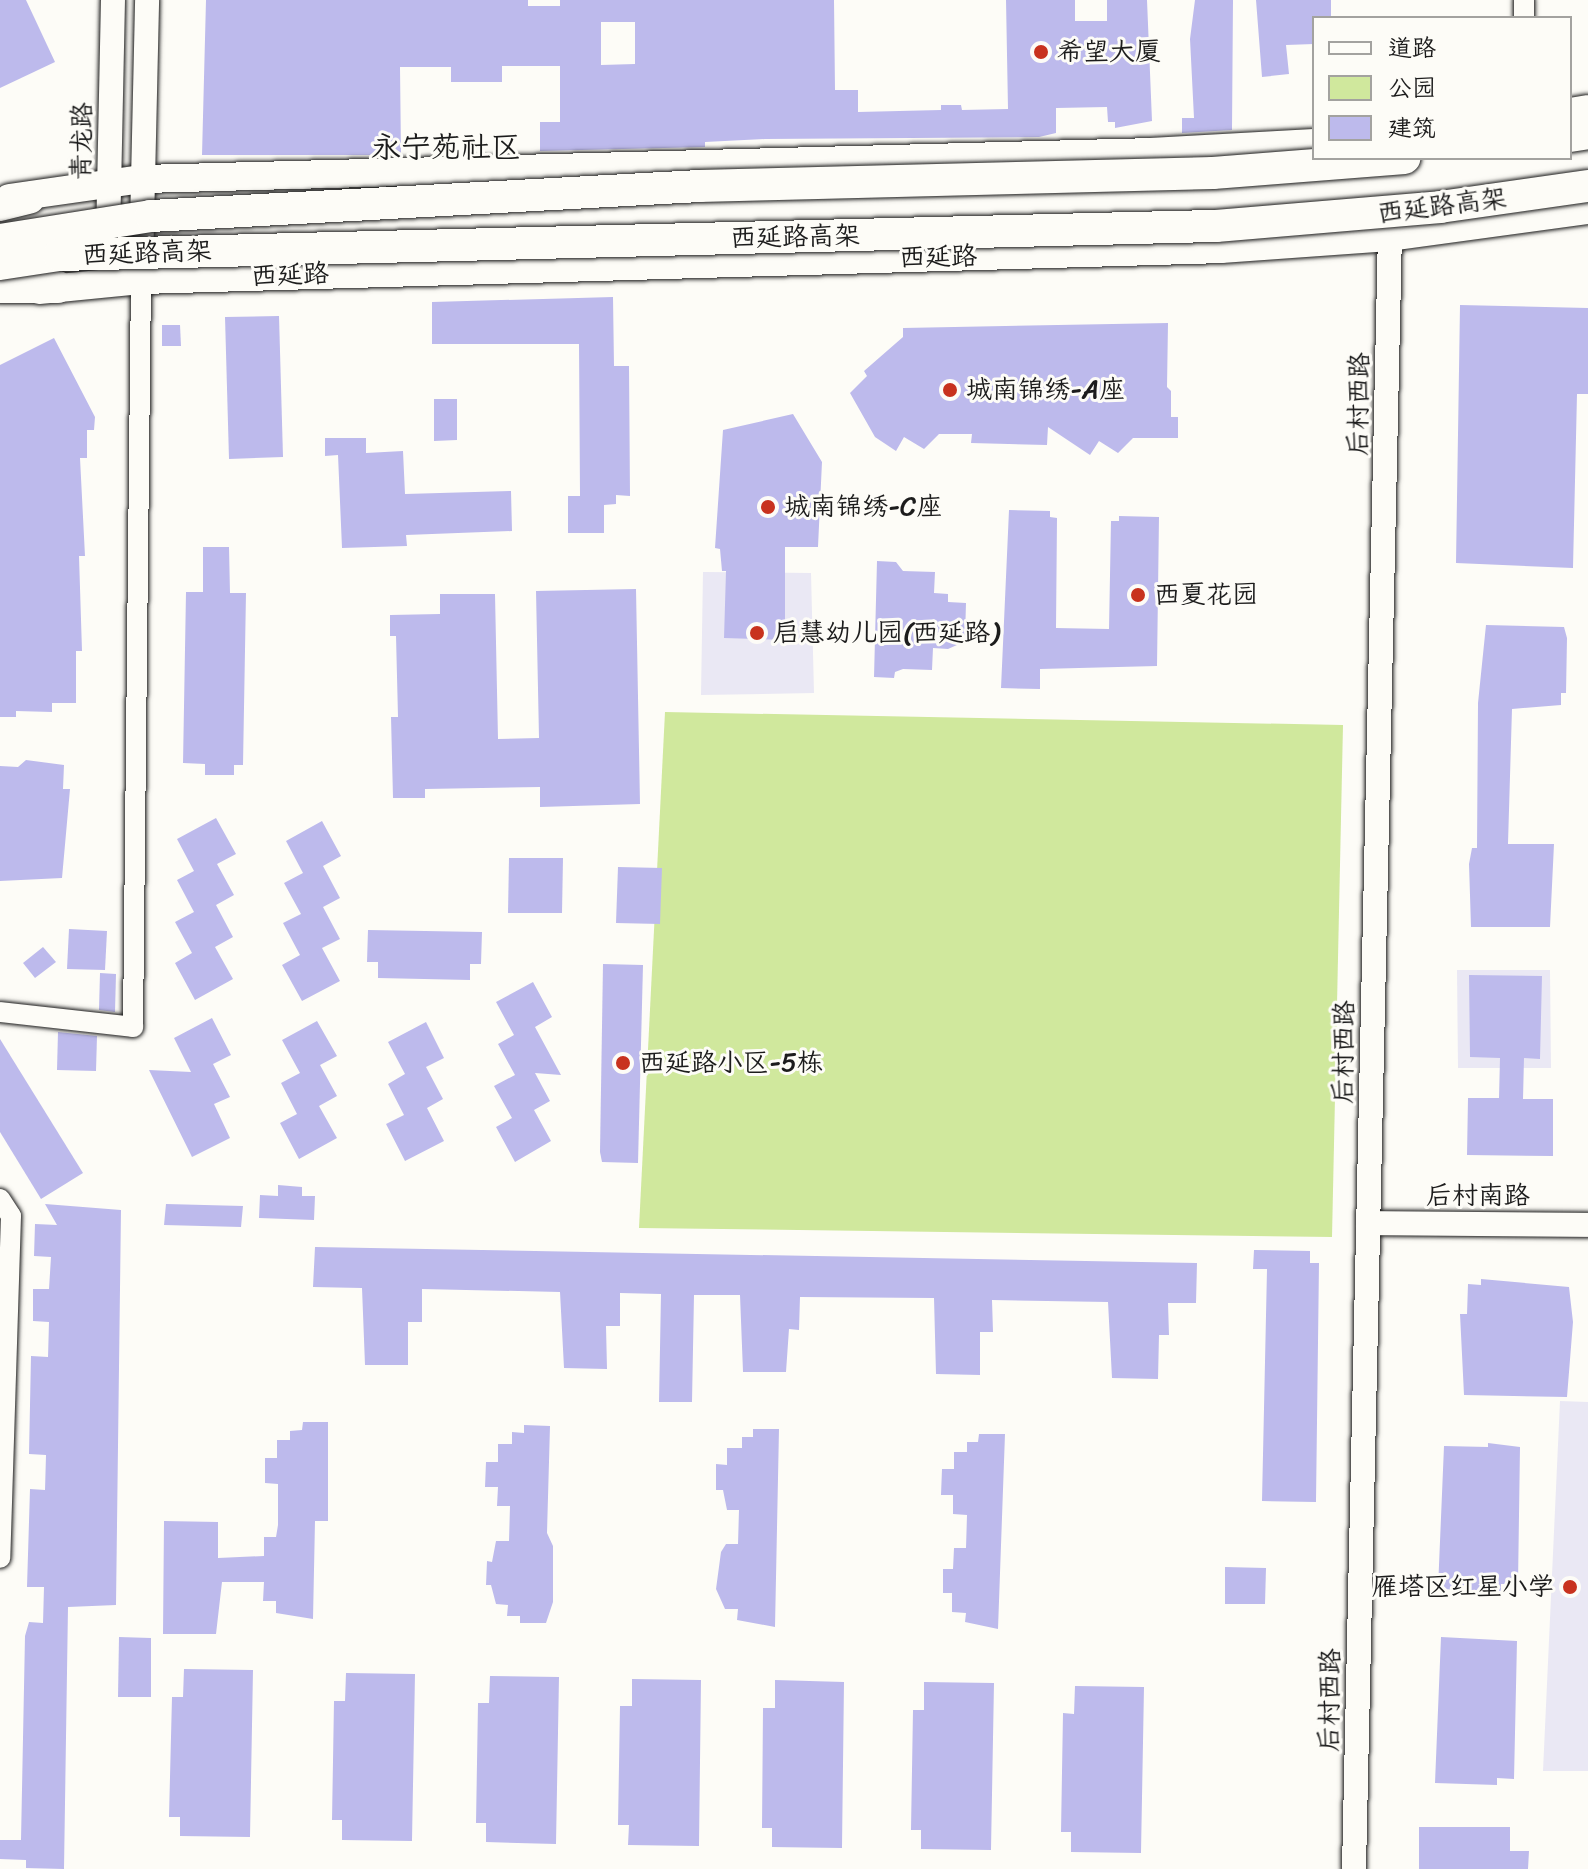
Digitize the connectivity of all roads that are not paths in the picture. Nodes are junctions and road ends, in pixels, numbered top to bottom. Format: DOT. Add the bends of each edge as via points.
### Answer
graph roads {
  1 [pos="113,0"];
  2 [pos="147,0"];
  3 [pos="1312,143"];
  4 [pos="1377,160"];
  5 [pos="143,179"];
  6 [pos="109,185"];
  7 [pos="1588,186"];
  8 [pos="10,200"];
  9 [pos="1588,210"];
  10 [pos="1390,237"];
  11 [pos="0,240"];
  12 [pos="0,264"];
  13 [pos="141,280"];
  14 [pos="107,283"];
  15 [pos="0,287"];
  16 [pos="58,287"];
  17 [pos="0,303"];
  18 [pos="0,1012"];
  19 [pos="0,1199"];
  20 [pos="1368,1223"];
  21 [pos="1588,1225"];
  22 [pos="0,1558"];
  23 [pos="1354,1869"];
  1 -- 6 [label="street, 青龙路"];
  2 -- 5 [label="street"];
  3 -- 5 [label="main road"];
  4 -- 11 [label="highway, 西延路高架, bridge" via="1176,175 699,186 151,216"];
  5 -- 6 [label="main road"];
  5 -- 13 [label="street"];
  6 -- 8 [label="main road"];
  6 -- 14 [label="street, 青龙路"];
  7 -- 12 [label="highway, 西延路高架, bridge" via="1379,214 1216,226 91,254"];
  9 -- 10 [label="main road, 西延路"];
  10 -- 13 [label="main road, 西延路" via="1154,252"];
  10 -- 20 [label="street, 后村西路"];
  13 -- 14 [label="main road, 西延路"];
  13 -- 18 [label="street" via="133,1027"];
  14 -- 16 [label="main road, 西延路"];
  15 -- 16 [label="highway"];
  16 -- 17 [label="main road, 西延路"];
  19 -- 22 [label="street" via="11,1216"];
  20 -- 21 [label="street, 后村南路"];
  20 -- 23 [label="street, 后村西路"];
}
